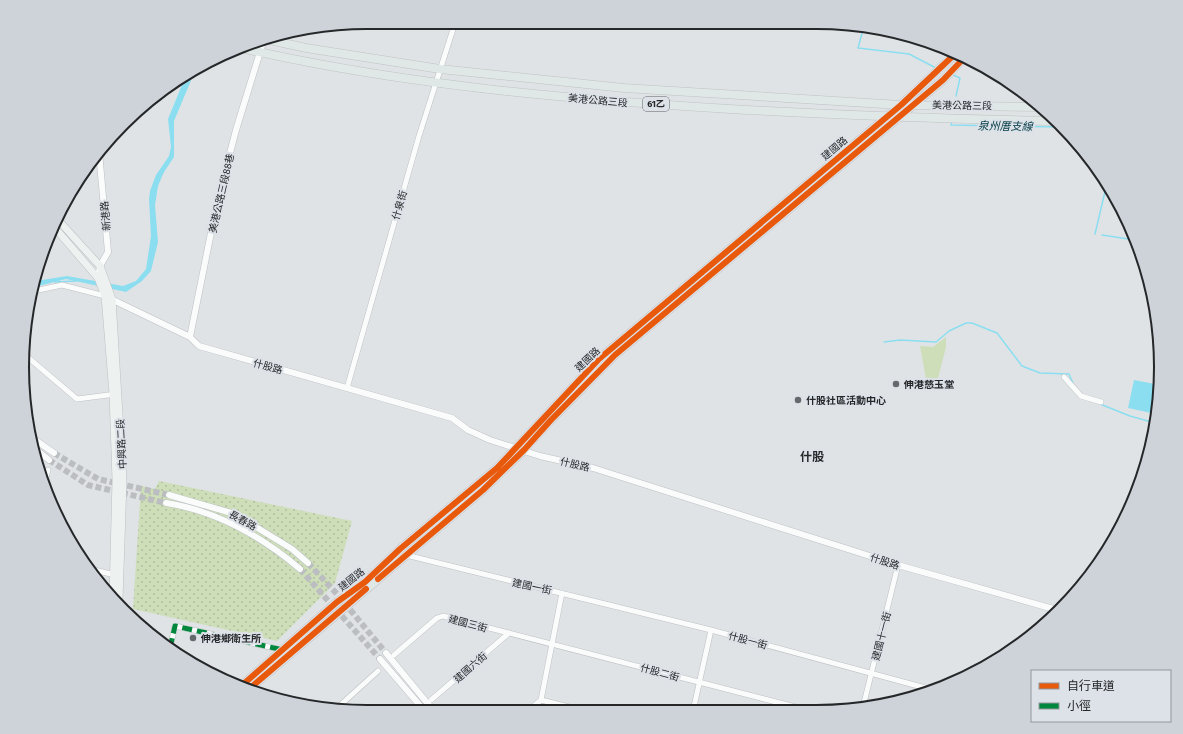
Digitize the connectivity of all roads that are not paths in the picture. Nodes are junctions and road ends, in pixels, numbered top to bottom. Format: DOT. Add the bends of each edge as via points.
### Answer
graph roads {
  1 [pos="452,29"];
  2 [pos="278,42"];
  3 [pos="262,46"];
  4 [pos="250,50"];
  5 [pos="260,52"];
  6 [pos="951,58"];
  7 [pos="960,62"];
  8 [pos="440,69"];
  9 [pos="436,83"];
  10 [pos="901,105"];
  11 [pos="913,105"];
  12 [pos="1032,107"];
  13 [pos="885,117"];
  14 [pos="898,118"];
  15 [pos="1047,121"];
  16 [pos="100,160"];
  17 [pos="61,224"];
  18 [pos="58,231"];
  19 [pos="726,257"];
  20 [pos="100,266"];
  21 [pos="101,280"];
  22 [pos="38,290"];
  23 [pos="108,298"];
  24 [pos="190,337"];
  25 [pos="29,358"];
  26 [pos="1064,377"];
  27 [pos="347,388"];
  28 [pos="116,394"];
  29 [pos="1101,402"];
  30 [pos="37,441"];
  31 [pos="514,447"];
  32 [pos="524,450"];
  33 [pos="41,453"];
  34 [pos="54,453"];
  35 [pos="49,460"];
  36 [pos="48,470"];
  37 [pos="47,476"];
  38 [pos="169,495"];
  39 [pos="166,503"];
  40 [pos="406,556"];
  41 [pos="308,563"];
  42 [pos="898,565"];
  43 [pos="300,569"];
  44 [pos="97,571"];
  45 [pos="117,575"];
  46 [pos="114,591"];
  47 [pos="562,593"];
  48 [pos="119,596"];
  49 [pos="1052,609"];
  50 [pos="711,630"];
  51 [pos="509,633"];
  52 [pos="171,642"];
  53 [pos="552,644"];
  54 [pos="283,650"];
  55 [pos="386,653"];
  56 [pos="394,655"];
  57 [pos="380,659"];
  58 [pos="378,671"];
  59 [pos="871,674"];
  60 [pos="246,682"];
  61 [pos="698,682"];
  62 [pos="253,685"];
  63 [pos="923,687"];
  64 [pos="431,700"];
  65 [pos="540,700"];
  66 [pos="864,701"];
  67 [pos="342,704"];
  68 [pos="419,705"];
  69 [pos="429,705"];
  70 [pos="534,705"];
  71 [pos="560,705"];
  72 [pos="694,705"];
  73 [pos="788,705"];
  1 -- 8 [label="street, 什泉街"];
  2 -- 8 [label="main road, 美港公路三段 / 61乙" via="368,59"];
  3 -- 5 [label="street, 美港公路三段88巷"];
  4 -- 5 [label="main road, 美港公路三段 / 61乙"];
  5 -- 9 [label="main road, 美港公路三段 / 61乙"];
  5 -- 24 [label="street, 美港公路三段88巷" via="217,203"];
  6 -- 10 [label="main road, 建國路"];
  7 -- 11 [label="main road, 建國路"];
  8 -- 9 [label="street, 什泉街"];
  8 -- 10 [label="main road, 美港公路三段 / 61乙" via="624,88"];
  9 -- 13 [label="main road, 美港公路三段 / 61乙" via="620,102"];
  9 -- 27 [label="street, 什泉街"];
  10 -- 11 [label="main road, 美港公路三段 / 61乙"];
  10 -- 13 [label="main road, 建國路"];
  11 -- 12 [label="main road, 美港公路三段 / 61乙"];
  11 -- 14 [label="main road, 建國路"];
  13 -- 14 [label="main road, 美港公路三段 / 61乙"];
  13 -- 19 [label="main road, 建國路"];
  14 -- 15 [label="main road, 美港公路三段 / 61乙"];
  14 -- 19 [label="main road, 建國路"];
  16 -- 20 [label="street, 新港路" via="108,252"];
  17 -- 20 [label="main road"];
  18 -- 21 [label="main road"];
  19 -- 31 [label="main road, 建國路" via="599,359"];
  19 -- 32 [label="main road, 建國路" via="615,355"];
  20 -- 21 [label="main road"];
  21 -- 23 [label="main road, 中興路二段"];
  22 -- 23 [label="street" via="62,285"];
  23 -- 24 [label="street, 什股路"];
  23 -- 28 [label="main road, 中興路二段"];
  24 -- 27 [label="street, 什股路" via="199,346"];
  25 -- 28 [label="street" via="77,399"];
  26 -- 29 [label="street" via="1081,396"];
  27 -- 31 [label="street, 什股路" via="452,418 468,430"];
  28 -- 45 [label="main road, 中興路二段"];
  30 -- 34 [label="street"];
  31 -- 32 [label="street, 什股路"];
  31 -- 54 [label="main road, 建國路" via="497,468 479,484"];
  32 -- 40 [label="main road, 建國路" via="483,490"];
  32 -- 42 [label="street, 什股路" via="593,468"];
  33 -- 35 [label="street"];
  36 -- 37 [label="street"];
  38 -- 41 [label="street, 長春路" via="235,514 292,549"];
  39 -- 43 [label="street, 長春路" via="220,517 277,549"];
  40 -- 47 [label="street, 建國一街"];
  40 -- 62 [label="main road, 建國路"];
  42 -- 49 [label="street, 什股路"];
  42 -- 59 [label="street, 建國十一街"];
  44 -- 45 [label="street"];
  45 -- 46 [label="main road, 中興路二段"];
  45 -- 48 [label="main road, 中興路二段"];
  47 -- 50 [label="street, 什股一街"];
  47 -- 53 [label="street, 建國一街"];
  50 -- 59 [label="street, 什股一街"];
  50 -- 61 [label="street"];
  51 -- 53 [label="street, 什股二街"];
  51 -- 56 [label="street, 建國三街" via="443,616 437,618"];
  51 -- 64 [label="street, 建國六街"];
  52 -- 54 [label="street" via="175,626"];
  53 -- 61 [label="street, 什股二街"];
  53 -- 65 [label="street, 建國一街"];
  54 -- 60 [label="main road, 建國路"];
  55 -- 69 [label="street"];
  57 -- 68 [label="street"];
  58 -- 67 [label="street"];
  59 -- 63 [label="street, 什股一街"];
  59 -- 66 [label="street, 建國十一街"];
  61 -- 72 [label="street"];
  61 -- 73 [label="street, 什股二街"];
  65 -- 70 [label="street"];
  65 -- 71 [label="street"];
}
